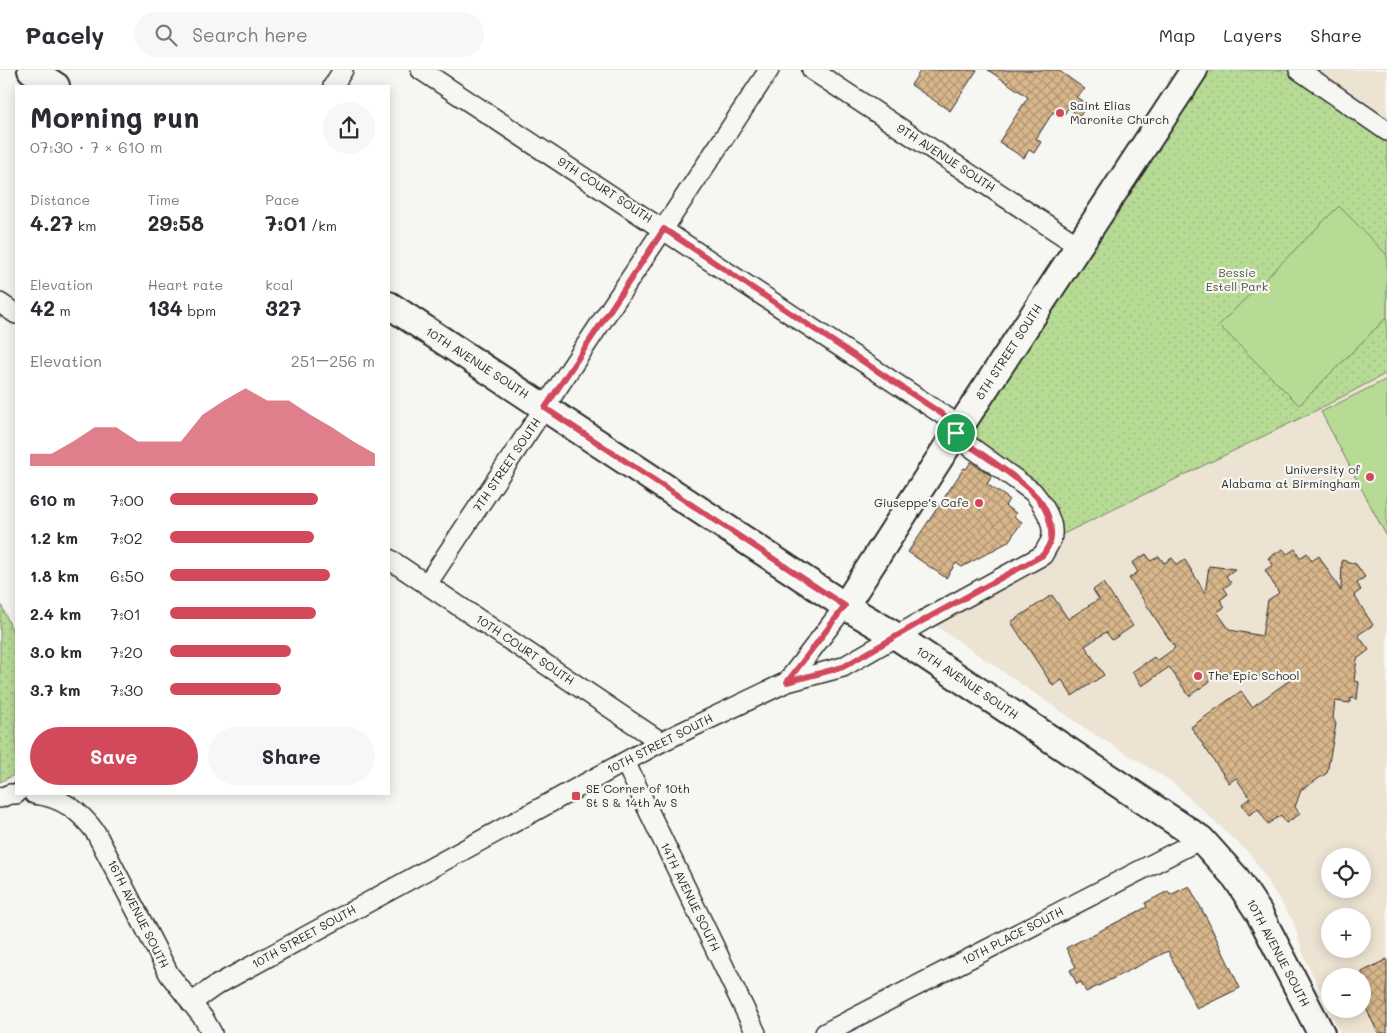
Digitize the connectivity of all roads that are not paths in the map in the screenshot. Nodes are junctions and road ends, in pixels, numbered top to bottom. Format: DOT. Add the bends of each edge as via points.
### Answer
graph roads {
  1 [pos="31,70"];
  2 [pos="343,70"];
  3 [pos="421,70"];
  4 [pos="769,70"];
  5 [pos="812,70"];
  6 [pos="1194,70"];
  7 [pos="1298,70"];
  8 [pos="54,85"];
  9 [pos="333,85"];
  10 [pos="1387,131"];
  11 [pos="664,229"];
  12 [pos="1079,246"];
  13 [pos="0,303"];
  14 [pos="390,306"];
  15 [pos="15,313"];
  16 [pos="545,408"];
  17 [pos="956,433"];
  18 [pos="1051,540"];
  19 [pos="390,560"];
  20 [pos="427,584"];
  21 [pos="845,606"];
  22 [pos="896,636"];
  23 [pos="787,682"];
  24 [pos="661,742"];
  25 [pos="625,762"];
  26 [pos="15,794"];
  27 [pos="38,795"];
  28 [pos="0,798"];
  29 [pos="1200,839"];
  30 [pos="191,1003"];
  31 [pos="212,1033"];
  32 [pos="756,1033"];
  33 [pos="825,1033"];
  34 [pos="1320,1033"];
  1 -- 8 [label="street"];
  2 -- 9 [label="street"];
  3 -- 11 [label="street, 9TH COURT SOUTH"];
  4 -- 11 [label="street, 7TH STREET SOUTH"];
  5 -- 12 [label="street, 9TH AVENUE SOUTH"];
  6 -- 12 [label="street, 8TH STREET SOUTH"];
  7 -- 10 [label="street"];
  11 -- 16 [label="street, 7TH STREET SOUTH"];
  11 -- 17 [label="street, 9TH COURT SOUTH" via="948,418"];
  12 -- 17 [label="street, 8TH STREET SOUTH"];
  13 -- 15 [label="street"];
  14 -- 16 [label="street, 10TH AVENUE SOUTH"];
  16 -- 20 [label="street, 7TH STREET SOUTH"];
  16 -- 21 [label="street, 10TH AVENUE SOUTH"];
  17 -- 18 [label="street, 9TH COURT SOUTH" via="1033,492 1047,513"];
  17 -- 21 [label="street, 8TH STREET SOUTH"];
  18 -- 22 [label="street, 10TH STREET SOUTH" via="1043,555"];
  19 -- 20 [label="street, 10TH COURT SOUTH"];
  20 -- 24 [label="street, 10TH COURT SOUTH"];
  21 -- 22 [label="street, 10TH AVENUE SOUTH"];
  21 -- 23 [label="street, 8TH STREET SOUTH"];
  22 -- 23 [label="street, 10TH STREET SOUTH" via="843,667"];
  22 -- 29 [label="street, 10TH AVENUE SOUTH"];
  23 -- 24 [label="street, 10TH STREET SOUTH"];
  24 -- 25 [label="street, 10TH STREET SOUTH"];
  25 -- 30 [label="street, 10TH STREET SOUTH" via="215,986"];
  25 -- 32 [label="street, 14TH AVENUE SOUTH"];
  26 -- 28 [label="street"];
  27 -- 30 [label="street, 16TH AVENUE SOUTH" via="60,801 86,818 169,974"];
  29 -- 33 [label="street, 10TH PLACE SOUTH"];
  29 -- 34 [label="street, 10TH AVENUE SOUTH" via="1236,878 1259,913"];
  30 -- 31 [label="street, 16TH AVENUE SOUTH"];
}
